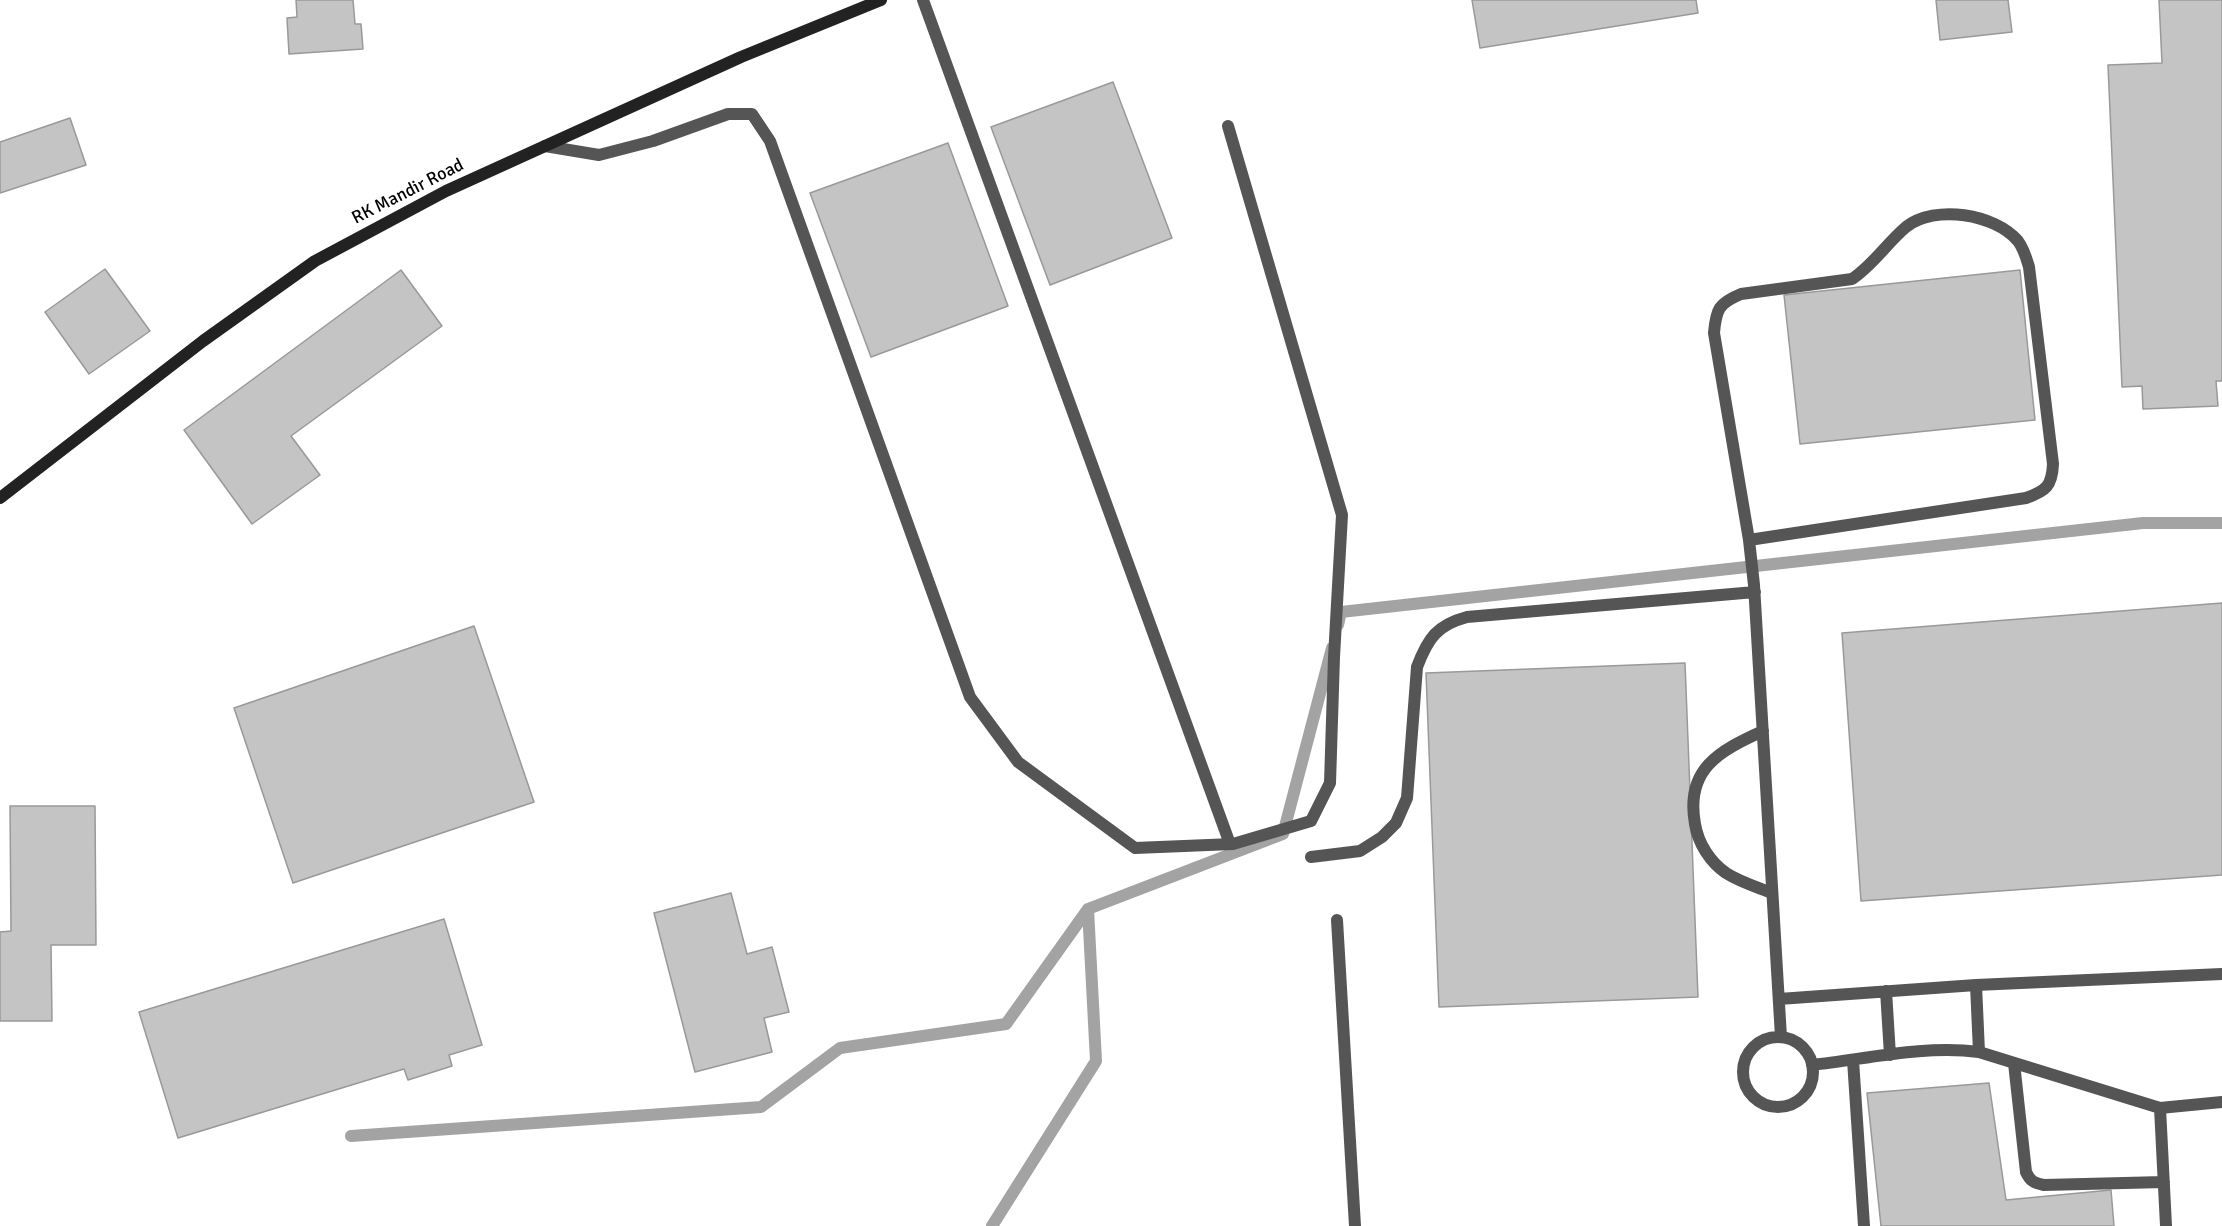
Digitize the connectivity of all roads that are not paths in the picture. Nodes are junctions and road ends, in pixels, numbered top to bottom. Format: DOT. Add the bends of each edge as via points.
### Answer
graph roads {
  1 [pos="881,0"];
  2 [pos="923,0"];
  3 [pos="1228,126"];
  4 [pos="545,146"];
  5 [pos="0,498"];
  6 [pos="1750,544"];
  7 [pos="1755,588"];
  8 [pos="1763,731"];
  9 [pos="1231,844"];
  10 [pos="1311,857"];
  11 [pos="1772,893"];
  12 [pos="1337,920"];
  13 [pos="2222,974"];
  14 [pos="1976,986"];
  15 [pos="1886,991"];
  16 [pos="1779,999"];
  17 [pos="1781,1037"];
  18 [pos="1979,1052"];
  19 [pos="1890,1055"];
  20 [pos="1853,1060"];
  21 [pos="2014,1063"];
  22 [pos="1812,1065"];
  23 [pos="2222,1102"];
  24 [pos="2160,1108"];
  25 [pos="2164,1182"];
  26 [pos="1355,1226"];
  27 [pos="1864,1226"];
  28 [pos="2166,1226"];
  1 -- 4 [label="street, RK Mandir Road" via="741,57"];
  2 -- 9 [label="lane"];
  3 -- 9 [label="lane" via="1342,515 1330,783 1311,821"];
  4 -- 5 [label="street, RK Mandir Road" via="446,191 315,261 203,341"];
  4 -- 9 [label="lane" via="599,155 653,141 728,114 752,114 770,141 970,697 1018,762 1135,848"];
  6 -- 6 [label="lane" via="2026,498 2046,488 2052,479 2053,464 2029,267 2025,252 2006,230 1977,217 1929,216 1907,226 1852,279 1741,294 1719,307 1714,333"];
  6 -- 7 [label="lane"];
  7 -- 8 [label="lane"];
  7 -- 10 [label="lane" via="1467,616 1443,626 1425,647 1417,667 1407,798 1396,823 1360,850"];
  8 -- 11 [label="lane"];
  8 -- 11 [label="lane" via="1731,746 1703,771 1694,788 1693,814 1697,839 1714,862 1741,881"];
  11 -- 16 [label="lane"];
  12 -- 26 [label="lane"];
  13 -- 14 [label="lane"];
  14 -- 15 [label="lane"];
  14 -- 18 [label="lane"];
  15 -- 16 [label="lane"];
  15 -- 19 [label="lane"];
  16 -- 17 [label="lane"];
  17 -- 22 [label="lane" via="1801,1046"];
  17 -- 22 [label="lane" via="1760,1042 1745,1058 1742,1070 1749,1093 1769,1107 1792,1105 1809,1088"];
  18 -- 19 [label="lane" via="1938,1050"];
  18 -- 21 [label="lane"];
  19 -- 20 [label="lane"];
  20 -- 22 [label="lane"];
  20 -- 27 [label="lane"];
  21 -- 24 [label="lane"];
  21 -- 25 [label="lane" via="2029,1179 2044,1185"];
  23 -- 24 [label="lane"];
  24 -- 25 [label="lane"];
  25 -- 28 [label="lane"];
}
